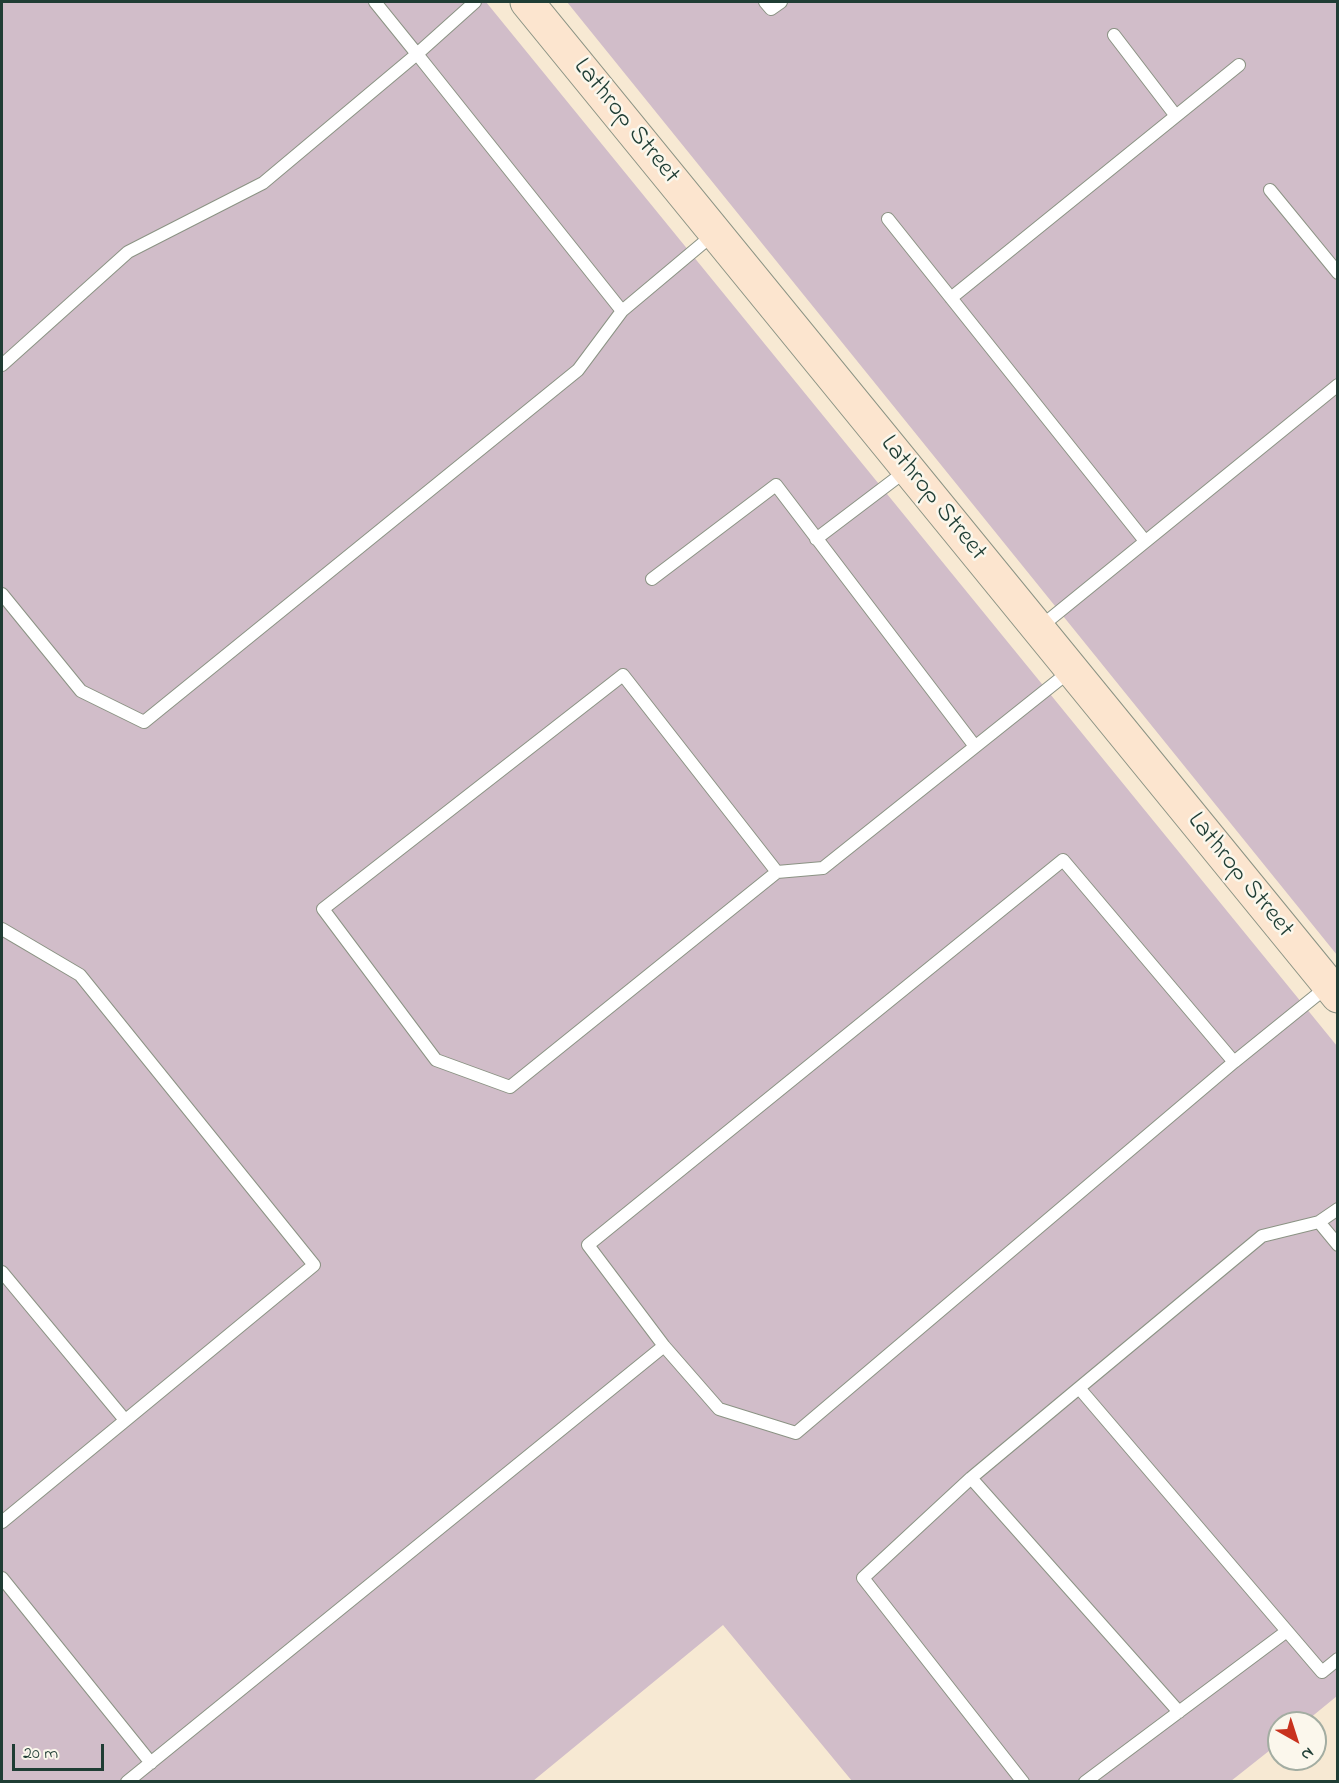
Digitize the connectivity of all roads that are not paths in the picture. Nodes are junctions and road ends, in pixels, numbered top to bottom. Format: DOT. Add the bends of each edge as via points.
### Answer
graph roads {
  1 [pos="375,2"];
  2 [pos="475,2"];
  3 [pos="527,2"];
  4 [pos="765,2"];
  5 [pos="781,2"];
  6 [pos="1114,35"];
  7 [pos="417,54"];
  8 [pos="1239,65"];
  9 [pos="1176,116"];
  10 [pos="1270,190"];
  11 [pos="888,219"];
  12 [pos="715,233"];
  13 [pos="1338,273"];
  14 [pos="951,298"];
  15 [pos="622,311"];
  16 [pos="2,365"];
  17 [pos="1338,385"];
  18 [pos="908,469"];
  19 [pos="816,539"];
  20 [pos="1144,541"];
  21 [pos="652,579"];
  22 [pos="2,594"];
  23 [pos="1038,629"];
  24 [pos="1071,670"];
  25 [pos="974,745"];
  26 [pos="777,872"];
  27 [pos="2,929"];
  28 [pos="1333,991"];
  29 [pos="1234,1062"];
  30 [pos="1338,1209"];
  31 [pos="1319,1222"];
  32 [pos="1338,1245"];
  33 [pos="2,1272"];
  34 [pos="664,1346"];
  35 [pos="1079,1388"];
  36 [pos="125,1420"];
  37 [pos="971,1478"];
  38 [pos="2,1522"];
  39 [pos="2,1578"];
  40 [pos="1287,1631"];
  41 [pos="1338,1659"];
  42 [pos="1179,1712"];
  43 [pos="151,1763"];
  44 [pos="128,1782"];
  45 [pos="1023,1782"];
  46 [pos="1085,1782"];
  1 -- 7 [label="lane"];
  2 -- 7 [label="lane"];
  3 -- 12 [label="main road, Lathrop Street"];
  4 -- 5 [label="lane" via="771,9"];
  6 -- 9 [label="lane"];
  7 -- 15 [label="lane"];
  7 -- 16 [label="lane" via="263,183 128,252"];
  8 -- 9 [label="lane"];
  9 -- 14 [label="lane"];
  10 -- 13 [label="lane"];
  11 -- 14 [label="lane"];
  12 -- 15 [label="lane"];
  12 -- 18 [label="main road, Lathrop Street"];
  14 -- 20 [label="lane"];
  15 -- 22 [label="lane" via="578,370 144,722 81,691"];
  17 -- 20 [label="lane"];
  18 -- 19 [label="lane"];
  18 -- 23 [label="main road, Lathrop Street"];
  19 -- 21 [label="lane" via="776,485"];
  19 -- 25 [label="lane"];
  20 -- 23 [label="lane"];
  23 -- 24 [label="main road, Lathrop Street"];
  24 -- 25 [label="lane"];
  24 -- 28 [label="main road, Lathrop Street"];
  25 -- 26 [label="lane" via="823,868"];
  26 -- 26 [label="lane" via="510,1087 436,1060 323,909 623,675"];
  27 -- 36 [label="lane" via="80,975 314,1265"];
  28 -- 29 [label="lane"];
  29 -- 34 [label="lane" via="796,1432 719,1409"];
  29 -- 34 [label="lane" via="1063,860 588,1245"];
  30 -- 31 [label="lane"];
  31 -- 32 [label="lane"];
  31 -- 35 [label="lane" via="1262,1236"];
  33 -- 36 [label="lane"];
  34 -- 43 [label="lane"];
  35 -- 37 [label="lane"];
  35 -- 40 [label="lane"];
  36 -- 38 [label="lane"];
  37 -- 42 [label="lane"];
  37 -- 45 [label="lane" via="863,1578"];
  39 -- 43 [label="lane"];
  40 -- 41 [label="lane" via="1322,1672"];
  40 -- 42 [label="lane"];
  42 -- 46 [label="lane"];
  43 -- 44 [label="lane"];
}
